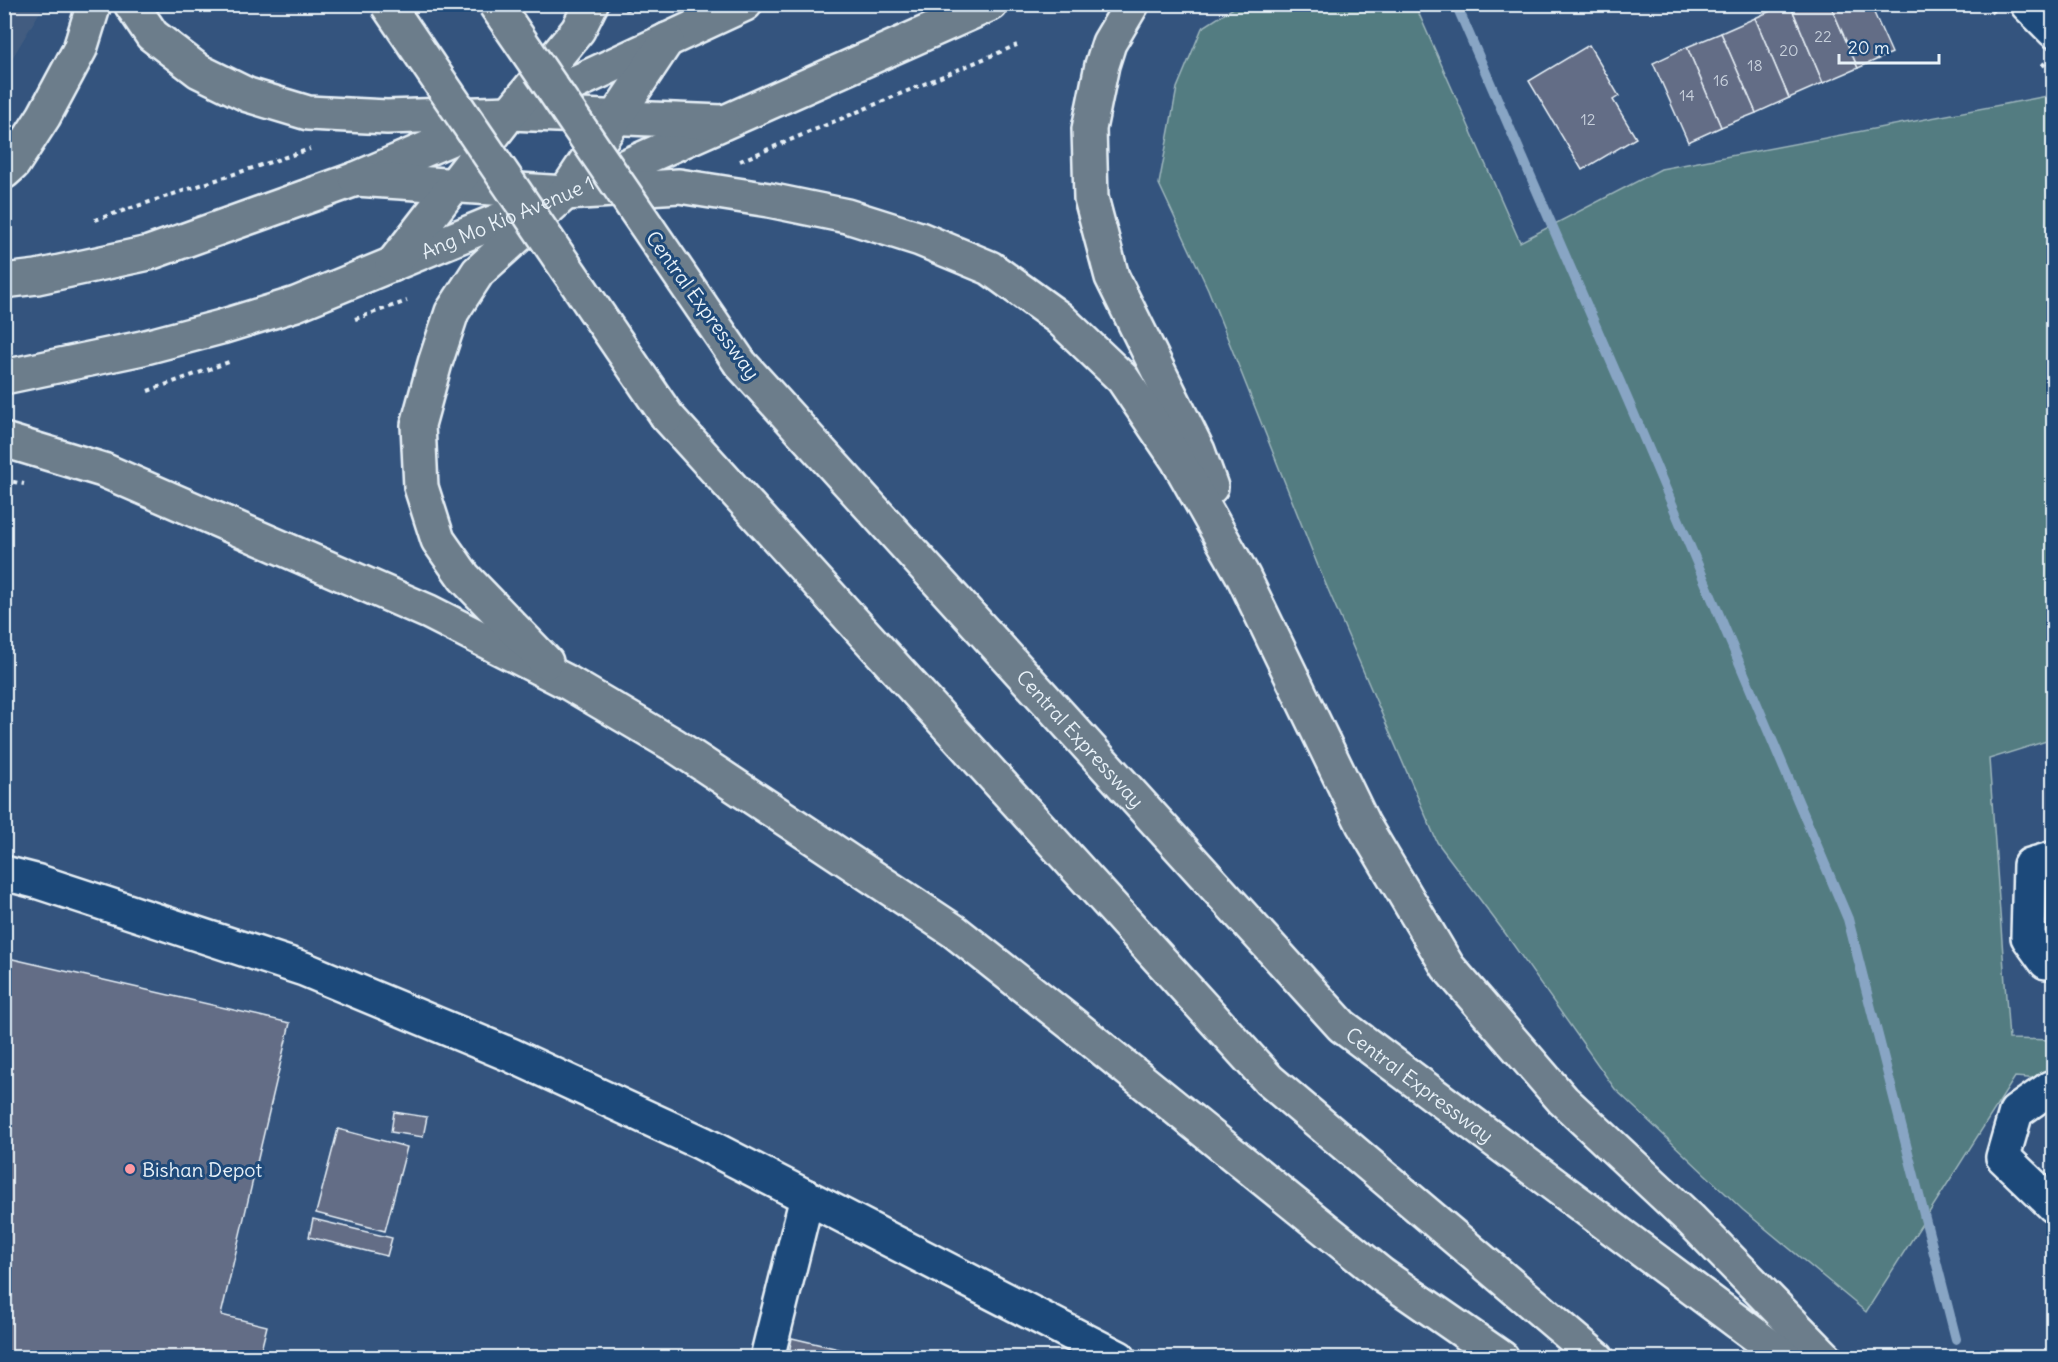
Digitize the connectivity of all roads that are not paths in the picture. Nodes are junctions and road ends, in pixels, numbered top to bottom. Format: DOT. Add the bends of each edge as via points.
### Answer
graph roads {
  1 [pos="94,4"];
  2 [pos="130,4"];
  3 [pos="387,4"];
  4 [pos="495,4"];
  5 [pos="591,4"];
  6 [pos="745,4"];
  7 [pos="991,4"];
  8 [pos="1132,4"];
  9 [pos="2031,6"];
  10 [pos="2054,32"];
  11 [pos="667,40"];
  12 [pos="510,113"];
  13 [pos="615,117"];
  14 [pos="722,122"];
  15 [pos="4,172"];
  16 [pos="356,179"];
  17 [pos="453,185"];
  18 [pos="565,193"];
  19 [pos="392,265"];
  20 [pos="4,281"];
  21 [pos="4,377"];
  22 [pos="4,440"];
  23 [pos="1243,576"];
  24 [pos="567,682"];
  25 [pos="2054,858"];
  26 [pos="4,873"];
  27 [pos="2054,963"];
  28 [pos="2054,1087"];
  29 [pos="807,1197"];
  30 [pos="2054,1206"];
  31 [pos="767,1358"];
  32 [pos="1119,1358"];
  33 [pos="1502,1358"];
  34 [pos="1597,1358"];
  35 [pos="1786,1358"];
  36 [pos="1826,1358"];
  1 -- 15 [label="main road" via="80,49 44,116"];
  2 -- 12 [label="main road" via="152,35 200,71 248,95 308,113 387,117"];
  3 -- 34 [label="main road, bridge" via="667,416 1269,1080"];
  4 -- 35 [label="main road, Central Expressway, bridge" via="740,363 1342,1026"];
  5 -- 12 [label="main road" via="578,30"];
  6 -- 11 [label="main road"];
  7 -- 14 [label="main road, Ang Mo Kio Avenue 1"];
  8 -- 23 [label="main road" via="1109,43 1102,65 1089,129 1091,198 1112,277 1198,451"];
  9 -- 10 [label="street"];
  11 -- 12 [label="main road"];
  11 -- 13 [label="main road"];
  12 -- 13 [label="main road"];
  12 -- 16 [label="main road"];
  12 -- 17 [label="main road"];
  13 -- 14 [label="main road"];
  13 -- 18 [label="main road"];
  14 -- 18 [label="main road, Ang Mo Kio Avenue 1"];
  16 -- 17 [label="main road"];
  16 -- 20 [label="main road" via="149,253"];
  17 -- 18 [label="main road"];
  17 -- 19 [label="main road"];
  18 -- 19 [label="main road, Ang Mo Kio Avenue 1"];
  18 -- 23 [label="main road" via="679,186 769,200 847,216 920,239 990,268 1059,318 1123,379 1177,459"];
  18 -- 24 [label="main road" via="478,272 452,312 418,425 422,487 438,540 464,577"];
  19 -- 21 [label="main road, Ang Mo Kio Avenue 1" via="297,304 221,327"];
  22 -- 24 [label="main road" via="103,470 429,612"];
  23 -- 36 [label="main road" via="1363,824 1448,967 1563,1100 1690,1219"];
  24 -- 33 [label="main road" via="674,745 954,931 1382,1275"];
  25 -- 27 [label="street" via="2030,865 2028,937 2046,962"];
  26 -- 29 [label="street" via="304,969 511,1055 702,1143"];
  28 -- 30 [label="street" via="2016,1112 2004,1157"];
  29 -- 31 [label="street"];
  29 -- 32 [label="street"];
}
